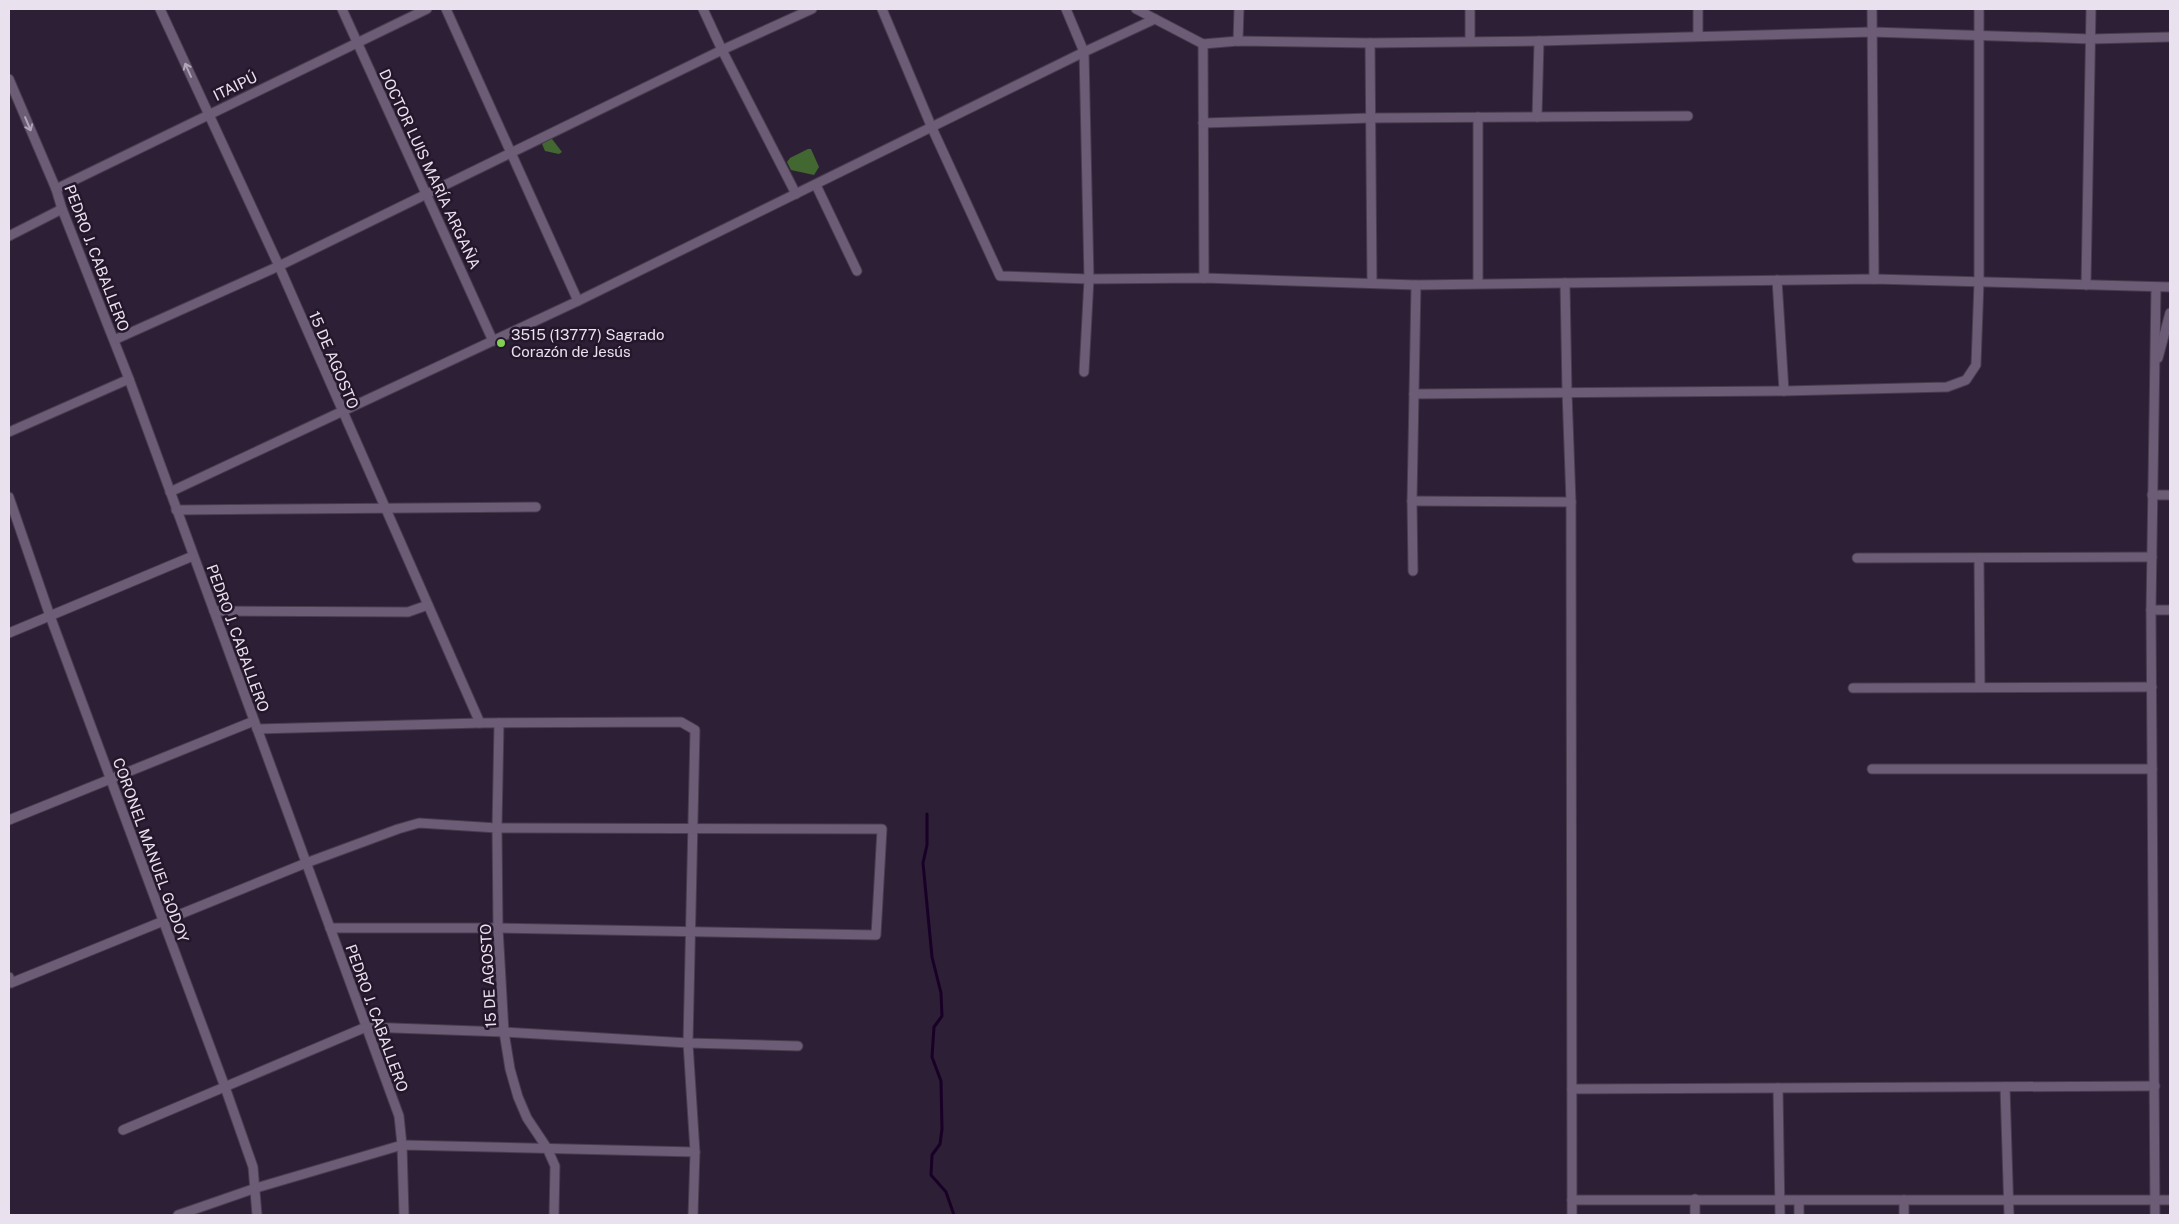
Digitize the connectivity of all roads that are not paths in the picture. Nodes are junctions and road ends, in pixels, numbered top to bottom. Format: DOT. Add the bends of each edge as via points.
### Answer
graph roads {
  1 [pos="160,9"];
  2 [pos="342,9"];
  3 [pos="427,9"];
  4 [pos="446,9"];
  5 [pos="703,9"];
  6 [pos="812,9"];
  7 [pos="882,9"];
  8 [pos="1066,9"];
  9 [pos="1136,9"];
  10 [pos="1239,9"];
  11 [pos="1470,9"];
  12 [pos="1698,9"];
  13 [pos="1872,9"];
  14 [pos="1979,9"];
  15 [pos="2091,9"];
  16 [pos="1155,19"];
  17 [pos="1872,32"];
  18 [pos="1698,36"];
  19 [pos="1979,36"];
  20 [pos="2170,37"];
  21 [pos="2091,39"];
  22 [pos="1470,40"];
  23 [pos="356,41"];
  24 [pos="1238,41"];
  25 [pos="1538,41"];
  26 [pos="1370,43"];
  27 [pos="1203,44"];
  28 [pos="722,50"];
  29 [pos="1084,52"];
  30 [pos="9,79"];
  31 [pos="208,114"];
  32 [pos="1688,116"];
  33 [pos="1478,117"];
  34 [pos="1537,117"];
  35 [pos="1371,118"];
  36 [pos="1203,124"];
  37 [pos="932,128"];
  38 [pos="512,153"];
  39 [pos="816,184"];
  40 [pos="56,189"];
  41 [pos="796,194"];
  42 [pos="426,195"];
  43 [pos="62,208"];
  44 [pos="9,236"];
  45 [pos="279,266"];
  46 [pos="858,271"];
  47 [pos="1204,278"];
  48 [pos="1089,279"];
  49 [pos="1874,279"];
  50 [pos="1777,280"];
  51 [pos="1565,282"];
  52 [pos="1979,282"];
  53 [pos="1372,283"];
  54 [pos="1478,284"];
  55 [pos="1416,285"];
  56 [pos="2086,285"];
  57 [pos="2156,287"];
  58 [pos="2170,287"];
  59 [pos="578,301"];
  60 [pos="2170,313"];
  61 [pos="114,340"];
  62 [pos="493,341"];
  63 [pos="1084,372"];
  64 [pos="2154,373"];
  65 [pos="129,379"];
  66 [pos="1784,391"];
  67 [pos="1567,392"];
  68 [pos="1414,394"];
  69 [pos="342,412"];
  70 [pos="9,432"];
  71 [pos="170,492"];
  72 [pos="2152,495"];
  73 [pos="2170,495"];
  74 [pos="9,497"];
  75 [pos="1412,500"];
  76 [pos="1571,502"];
  77 [pos="536,507"];
  78 [pos="385,508"];
  79 [pos="176,510"];
  80 [pos="193,556"];
  81 [pos="2152,557"];
  82 [pos="1856,558"];
  83 [pos="1979,558"];
  84 [pos="1414,571"];
  85 [pos="428,605"];
  86 [pos="2151,610"];
  87 [pos="2170,610"];
  88 [pos="214,611"];
  89 [pos="50,616"];
  90 [pos="9,633"];
  91 [pos="2152,687"];
  92 [pos="1853,688"];
  93 [pos="1980,688"];
  94 [pos="480,723"];
  95 [pos="499,723"];
  96 [pos="256,725"];
  97 [pos="1872,769"];
  98 [pos="2152,769"];
  99 [pos="110,779"];
  100 [pos="9,820"];
  101 [pos="497,828"];
  102 [pos="693,829"];
  103 [pos="306,863"];
  104 [pos="163,922"];
  105 [pos="330,928"];
  106 [pos="498,928"];
  107 [pos="691,931"];
  108 [pos="10,980"];
  109 [pos="366,1027"];
  110 [pos="504,1032"];
  111 [pos="688,1043"];
  112 [pos="798,1046"];
  113 [pos="2155,1086"];
  114 [pos="225,1087"];
  115 [pos="2005,1087"];
  116 [pos="1778,1088"];
  117 [pos="1572,1089"];
  118 [pos="124,1130"];
  119 [pos="402,1145"];
  120 [pos="547,1148"];
  121 [pos="695,1152"];
  122 [pos="256,1188"];
  123 [pos="1695,1199"];
  124 [pos="1779,1199"];
  125 [pos="1572,1200"];
  126 [pos="1904,1200"];
  127 [pos="2008,1200"];
  128 [pos="2155,1200"];
  129 [pos="2170,1200"];
  130 [pos="1799,1201"];
  131 [pos="178,1215"];
  132 [pos="257,1215"];
  133 [pos="404,1215"];
  134 [pos="554,1215"];
  135 [pos="693,1215"];
  136 [pos="1572,1215"];
  137 [pos="1695,1215"];
  138 [pos="1780,1215"];
  139 [pos="1799,1215"];
  140 [pos="1904,1215"];
  141 [pos="2009,1215"];
  142 [pos="2155,1215"];
  31 -- 1 [label="street, 15 DE AGOSTO, one-way"];
  2 -- 23 [label="street, DOCTOR LUIS MARÍA ARGAÑA"];
  3 -- 23 [label="street, ITAIPÚ"];
  4 -- 38 [label="street"];
  5 -- 28 [label="street"];
  6 -- 28 [label="street"];
  7 -- 37 [label="street"];
  8 -- 29 [label="street"];
  9 -- 16 [label="street"];
  10 -- 24 [label="street"];
  11 -- 22 [label="street"];
  12 -- 18 [label="street"];
  13 -- 17 [label="street"];
  14 -- 19 [label="street"];
  15 -- 21 [label="street"];
  16 -- 27 [label="street"];
  16 -- 29 [label="street"];
  17 -- 18 [label="street"];
  17 -- 19 [label="street"];
  17 -- 49 [label="street"];
  18 -- 25 [label="street"];
  19 -- 21 [label="street"];
  19 -- 52 [label="street"];
  20 -- 21 [label="street"];
  21 -- 56 [label="street"];
  22 -- 25 [label="street"];
  22 -- 26 [label="street"];
  23 -- 31 [label="street, ITAIPÚ"];
  23 -- 42 [label="street, DOCTOR LUIS MARÍA ARGAÑA"];
  24 -- 26 [label="street"];
  24 -- 27 [label="street"];
  25 -- 34 [label="street"];
  26 -- 35 [label="street"];
  27 -- 36 [label="street"];
  28 -- 38 [label="street"];
  28 -- 41 [label="street"];
  29 -- 37 [label="street"];
  29 -- 48 [label="street"];
  30 -- 40 [label="street, PEDRO J. CABALLERO, one-way"];
  31 -- 40 [label="street, ITAIPÚ"];
  31 -- 45 [label="street, 15 DE AGOSTO"];
  32 -- 34 [label="street"];
  33 -- 34 [label="street"];
  33 -- 35 [label="street"];
  33 -- 54 [label="street"];
  35 -- 36 [label="street"];
  35 -- 53 [label="street"];
  36 -- 47 [label="street"];
  37 -- 39 [label="street"];
  37 -- 48 [label="street" via="1000,276"];
  38 -- 42 [label="street"];
  38 -- 59 [label="street"];
  39 -- 41 [label="street"];
  39 -- 46 [label="street"];
  40 -- 43 [label="street, PEDRO J. CABALLERO"];
  41 -- 59 [label="street"];
  42 -- 45 [label="street"];
  42 -- 62 [label="street, DOCTOR LUIS MARÍA ARGAÑA"];
  43 -- 44 [label="street"];
  43 -- 61 [label="street, PEDRO J. CABALLERO"];
  45 -- 61 [label="street"];
  45 -- 69 [label="street, 15 DE AGOSTO"];
  47 -- 48 [label="street"];
  47 -- 53 [label="street"];
  48 -- 63 [label="street"];
  49 -- 50 [label="street"];
  49 -- 52 [label="street"];
  50 -- 51 [label="street"];
  50 -- 66 [label="street"];
  51 -- 54 [label="street"];
  51 -- 67 [label="street"];
  52 -- 56 [label="street"];
  52 -- 66 [label="street" via="1976,365 1966,380 1947,387"];
  53 -- 55 [label="street"];
  54 -- 55 [label="street"];
  55 -- 68 [label="street"];
  56 -- 57 [label="street"];
  57 -- 58 [label="street"];
  57 -- 64 [label="street"];
  59 -- 62 [label="street"];
  60 -- 64 [label="street"];
  61 -- 65 [label="street, PEDRO J. CABALLERO"];
  62 -- 69 [label="street"];
  64 -- 72 [label="street"];
  65 -- 70 [label="street"];
  65 -- 71 [label="street, PEDRO J. CABALLERO"];
  66 -- 67 [label="street"];
  67 -- 68 [label="street"];
  67 -- 76 [label="street"];
  68 -- 75 [label="street"];
  69 -- 71 [label="street"];
  69 -- 78 [label="street, 15 DE AGOSTO"];
  71 -- 79 [label="street, PEDRO J. CABALLERO"];
  72 -- 73 [label="street"];
  72 -- 81 [label="street"];
  74 -- 89 [label="street, CORONEL MANUEL GODOY"];
  75 -- 76 [label="street"];
  75 -- 84 [label="street"];
  76 -- 117 [label="street"];
  77 -- 78 [label="street"];
  78 -- 79 [label="street"];
  78 -- 85 [label="street, 15 DE AGOSTO"];
  79 -- 80 [label="street, PEDRO J. CABALLERO"];
  80 -- 88 [label="street, PEDRO J. CABALLERO"];
  80 -- 89 [label="street"];
  81 -- 83 [label="street"];
  81 -- 86 [label="street"];
  82 -- 83 [label="street"];
  83 -- 93 [label="street"];
  85 -- 88 [label="street" via="408,612"];
  85 -- 94 [label="street, 15 DE AGOSTO"];
  86 -- 87 [label="street"];
  86 -- 91 [label="street"];
  88 -- 96 [label="street, PEDRO J. CABALLERO"];
  89 -- 90 [label="street"];
  89 -- 99 [label="street, CORONEL MANUEL GODOY"];
  91 -- 93 [label="street"];
  91 -- 98 [label="street"];
  92 -- 93 [label="street"];
  94 -- 95 [label="street"];
  94 -- 96 [label="street"];
  95 -- 101 [label="street, 15 DE AGOSTO"];
  95 -- 102 [label="street" via="681,722 695,730"];
  96 -- 99 [label="street"];
  96 -- 103 [label="street, PEDRO J. CABALLERO"];
  97 -- 98 [label="street"];
  98 -- 113 [label="street"];
  99 -- 100 [label="street"];
  99 -- 104 [label="street, CORONEL MANUEL GODOY"];
  101 -- 102 [label="street"];
  101 -- 103 [label="street" via="419,823"];
  101 -- 106 [label="street, 15 DE AGOSTO"];
  102 -- 107 [label="street"];
  102 -- 107 [label="street" via="882,830 876,935"];
  103 -- 104 [label="street"];
  103 -- 105 [label="street, PEDRO J. CABALLERO"];
  104 -- 108 [label="street"];
  104 -- 114 [label="street, CORONEL MANUEL GODOY"];
  105 -- 106 [label="street"];
  105 -- 109 [label="street, PEDRO J. CABALLERO"];
  106 -- 107 [label="street"];
  106 -- 110 [label="street, 15 DE AGOSTO"];
  107 -- 111 [label="street"];
  109 -- 110 [label="street"];
  109 -- 114 [label="street"];
  109 -- 119 [label="street, PEDRO J. CABALLERO" via="399,1116"];
  110 -- 111 [label="street"];
  110 -- 120 [label="street, 15 DE AGOSTO" via="518,1097"];
  111 -- 112 [label="street"];
  111 -- 121 [label="street"];
  113 -- 115 [label="street"];
  113 -- 128 [label="street"];
  114 -- 118 [label="street"];
  114 -- 122 [label="street, CORONEL MANUEL GODOY" via="253,1166"];
  115 -- 116 [label="street"];
  115 -- 127 [label="street"];
  116 -- 117 [label="street"];
  116 -- 124 [label="street"];
  117 -- 125 [label="street"];
  119 -- 120 [label="street"];
  119 -- 122 [label="street"];
  119 -- 133 [label="street, PEDRO J. CABALLERO"];
  120 -- 121 [label="street"];
  120 -- 134 [label="street, 15 DE AGOSTO" via="555,1166"];
  121 -- 135 [label="street"];
  122 -- 131 [label="street"];
  122 -- 132 [label="street, CORONEL MANUEL GODOY"];
  123 -- 124 [label="street"];
  123 -- 125 [label="street"];
  123 -- 137 [label="street"];
  124 -- 130 [label="street"];
  124 -- 138 [label="street"];
  125 -- 136 [label="street"];
  126 -- 127 [label="street"];
  126 -- 130 [label="street"];
  126 -- 140 [label="street"];
  127 -- 128 [label="street"];
  127 -- 141 [label="street"];
  128 -- 129 [label="street"];
  128 -- 142 [label="street"];
  130 -- 139 [label="street"];
}
